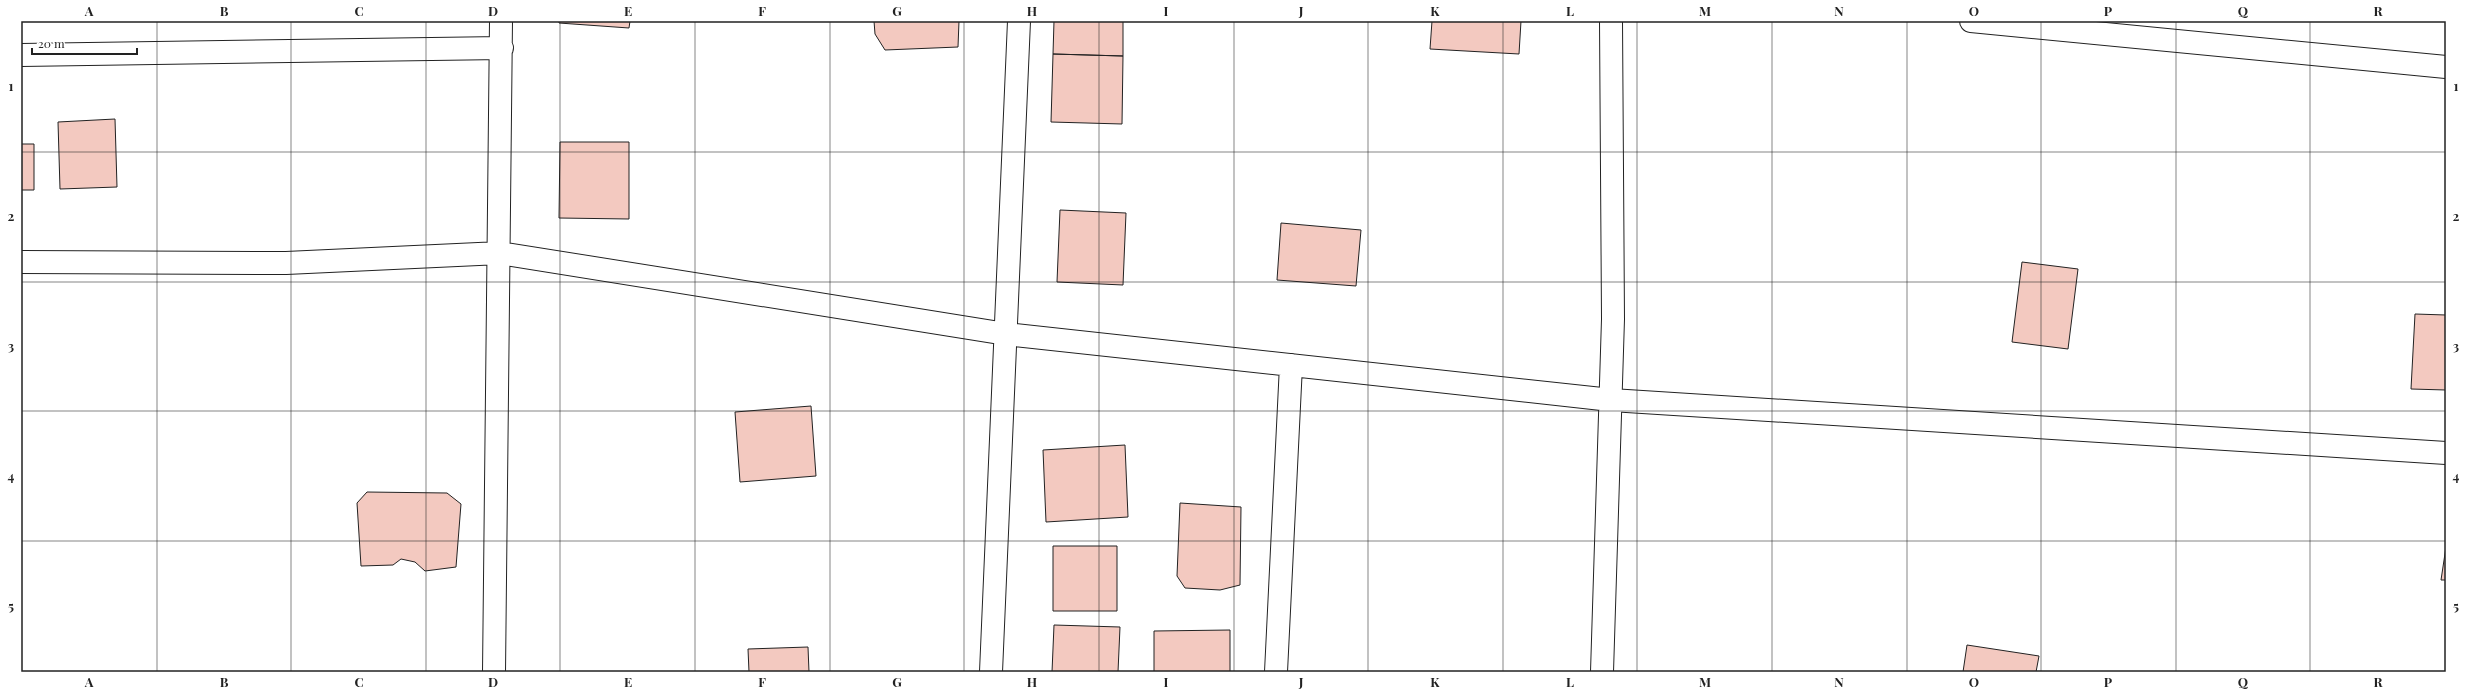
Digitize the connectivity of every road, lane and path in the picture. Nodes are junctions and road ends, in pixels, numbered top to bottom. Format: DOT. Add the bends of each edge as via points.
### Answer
graph roads {
  1 [pos="502,21"];
  2 [pos="1019,21"];
  3 [pos="1611,21"];
  4 [pos="1971,21"];
  5 [pos="502,48"];
  6 [pos="21,55"];
  7 [pos="2446,66"];
  8 [pos="500,253"];
  9 [pos="21,262"];
  10 [pos="1006,334"];
  11 [pos="1291,365"];
  12 [pos="1610,400"];
  13 [pos="2446,454"];
  14 [pos="494,672"];
  15 [pos="991,672"];
  16 [pos="1276,672"];
  17 [pos="1602,672"];
  1 -- 5 [label="street"];
  2 -- 10 [label="street"];
  3 -- 12 [label="street" via="1613,319"];
  4 -- 7 [label="street"];
  5 -- 6 [label="street"];
  5 -- 8 [label="street"];
  8 -- 9 [label="street" via="286,263"];
  8 -- 10 [label="street"];
  8 -- 14 [label="street"];
  10 -- 11 [label="street"];
  10 -- 15 [label="street"];
  11 -- 12 [label="street"];
  11 -- 16 [label="street"];
  12 -- 13 [label="street"];
  12 -- 17 [label="street"];
}
